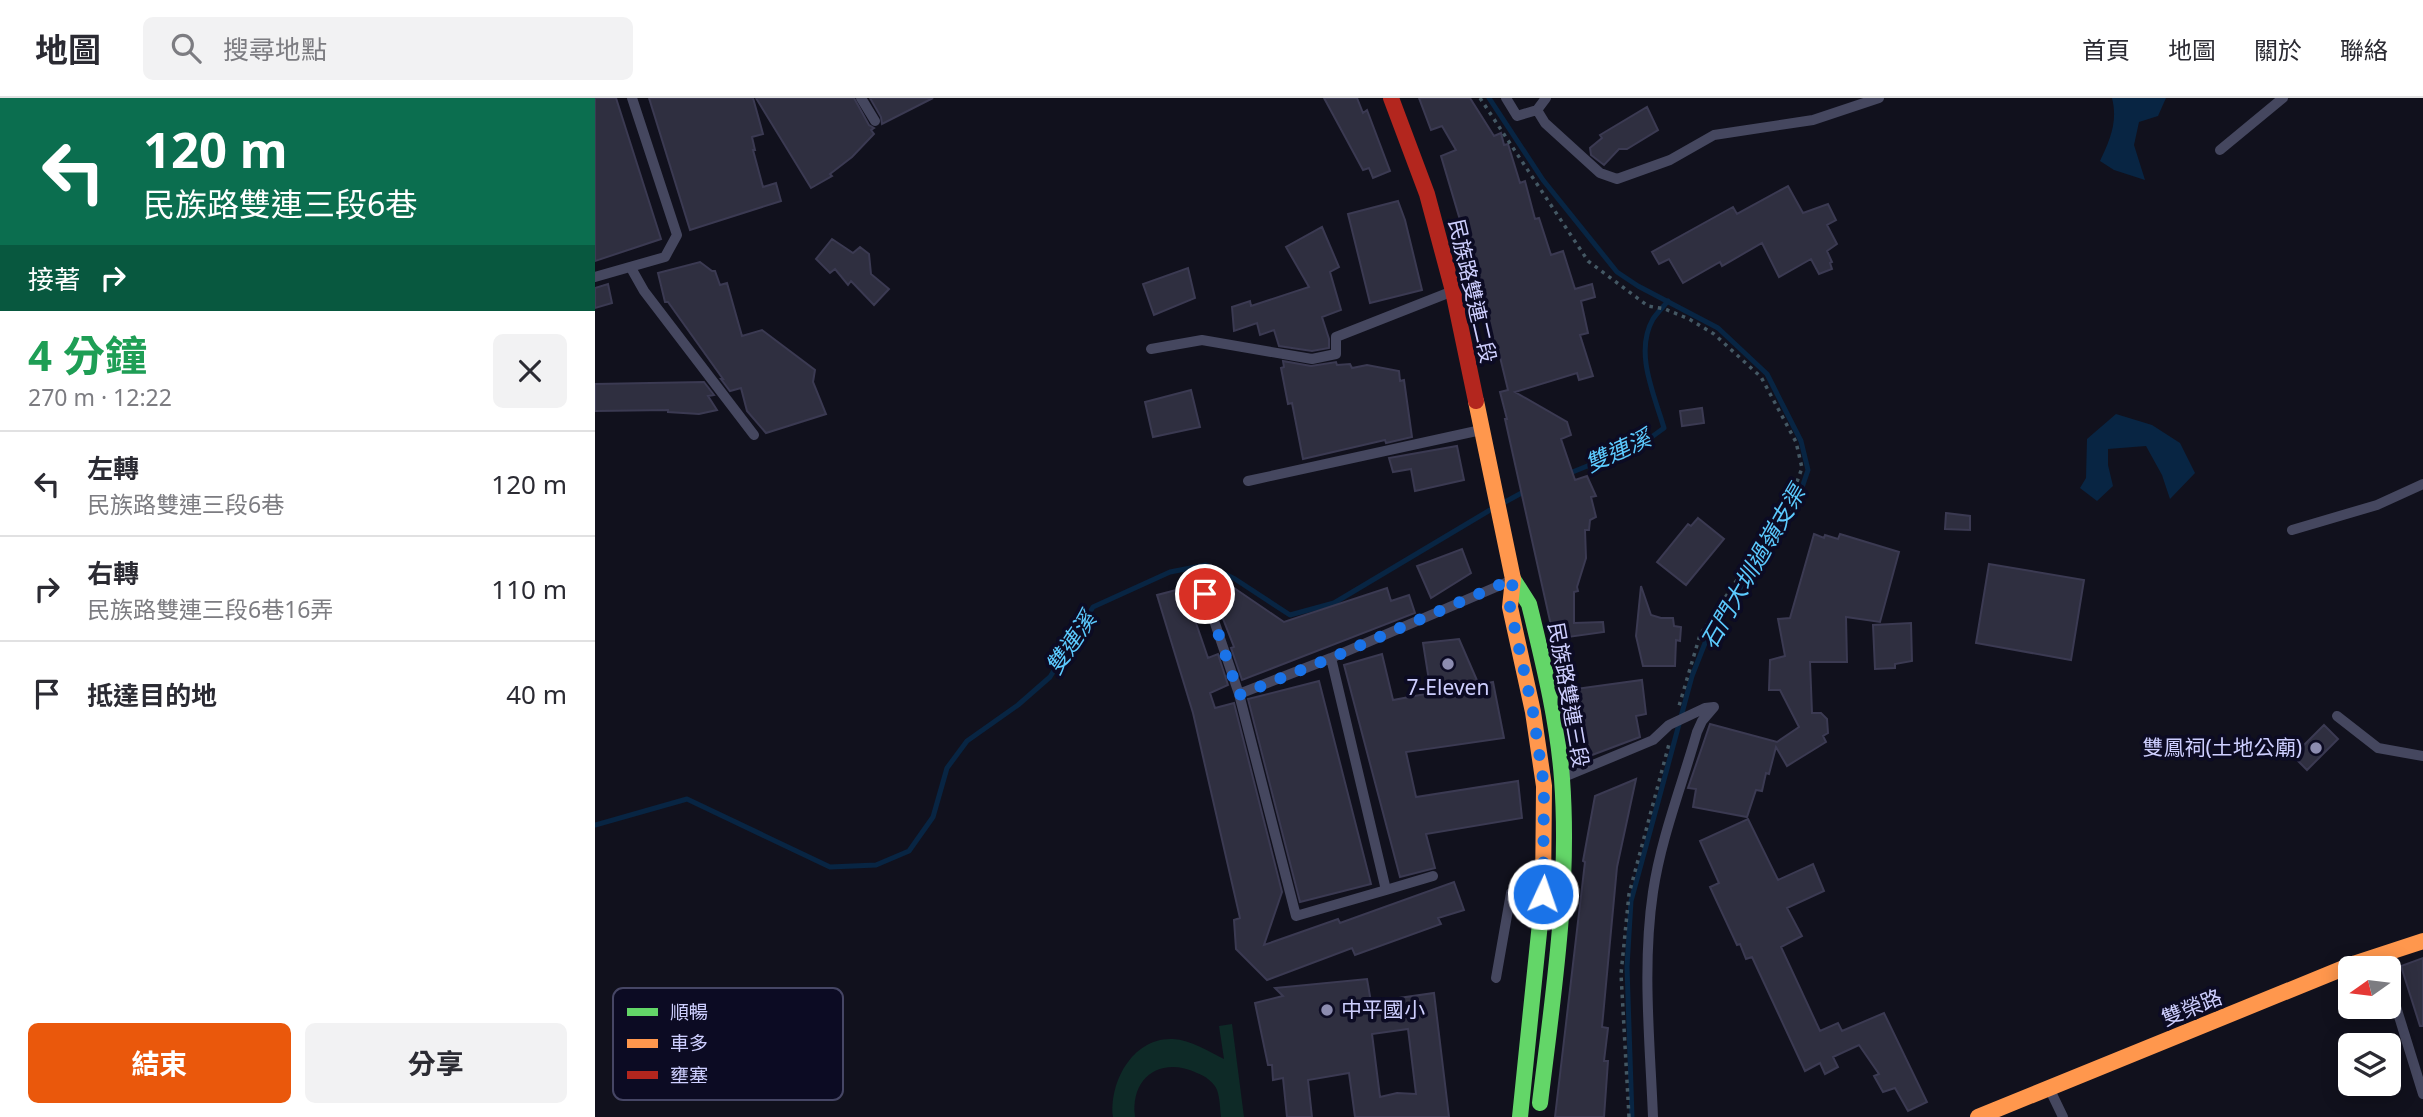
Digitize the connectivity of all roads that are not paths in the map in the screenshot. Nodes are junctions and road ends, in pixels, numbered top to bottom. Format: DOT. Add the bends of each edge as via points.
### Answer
graph roads {
  1 [pos="632,98"];
  2 [pos="861,98"];
  3 [pos="1391,98"];
  4 [pos="1506,98"];
  5 [pos="1546,98"];
  6 [pos="1879,98"];
  7 [pos="2283,98"];
  8 [pos="1537,110"];
  9 [pos="874,121"];
  10 [pos="2220,150"];
  11 [pos="631,268"];
  12 [pos="595,277"];
  13 [pos="1454,291"];
  14 [pos="1151,349"];
  15 [pos="1481,430"];
  16 [pos="754,435"];
  17 [pos="1248,481"];
  18 [pos="2423,484"];
  19 [pos="1499,519"];
  20 [pos="2292,530"];
  21 [pos="1513,579"];
  22 [pos="1205,594"];
  23 [pos="1331,658"];
  24 [pos="1239,695"];
  25 [pos="2337,716"];
  26 [pos="2423,756"];
  27 [pos="1562,778"];
  28 [pos="1544,786"];
  29 [pos="1433,876"];
  30 [pos="1386,890"];
  31 [pos="1543,894"];
  32 [pos="1563,894"];
  33 [pos="2423,941"];
  34 [pos="2394,956"];
  35 [pos="2338,970"];
  36 [pos="1496,978"];
  37 [pos="2400,1019"];
  38 [pos="2049,1089"];
  39 [pos="2423,1094"];
  40 [pos="1520,1117"];
  41 [pos="1538,1117"];
  42 [pos="1653,1117"];
  43 [pos="1978,1117"];
  44 [pos="2063,1117"];
  1 -- 11 [label="lane" via="677,235 665,257"];
  2 -- 9 [label="lane"];
  3 -- 13 [label="main road, 民族路雙連二段" via="1427,194"];
  4 -- 8 [label="lane" via="1517,116"];
  5 -- 8 [label="lane"];
  6 -- 8 [label="lane" via="1813,120 1714,135 1670,160 1617,179 1600,173 1545,123"];
  7 -- 10 [label="lane"];
  11 -- 12 [label="lane"];
  11 -- 16 [label="lane"];
  13 -- 14 [label="lane" via="1336,337 1336,354 1312,359 1202,340"];
  13 -- 15 [label="main road, 民族路雙連二段"];
  15 -- 17 [label="lane"];
  15 -- 19 [label="main road, 民族路雙連二段"];
  18 -- 20 [label="lane" via="2377,505"];
  19 -- 21 [label="main road, 民族路雙連三段"];
  21 -- 23 [label="lane"];
  21 -- 27 [label="main road, 民族路雙連三段" via="1529,604 1553,708"];
  21 -- 28 [label="main road, 民族路雙連三段" via="1510,607"];
  22 -- 24 [label="lane"];
  23 -- 24 [label="lane"];
  23 -- 30 [label="lane"];
  24 -- 30 [label="lane" via="1296,916"];
  25 -- 26 [label="lane" via="2378,748"];
  27 -- 28 [label="lane"];
  27 -- 32 [label="main road, 民族路雙連三段"];
  27 -- 42 [label="lane" via="1653,740 1675,722 1714,707 1697,732 1653,890 1648,967"];
  28 -- 31 [label="main road, 民族路雙連三段"];
  29 -- 30 [label="lane"];
  31 -- 32 [label="lane"];
  31 -- 36 [label="lane" via="1511,893"];
  31 -- 40 [label="main road, 民族路雙連三段"];
  32 -- 41 [label="main road, 民族路雙連三段"];
  33 -- 34 [label="main road, 雙榮路"];
  35 -- 38 [label="main road, 雙榮路"];
  37 -- 39 [label="lane"];
  38 -- 43 [label="main road, 雙榮路"];
  38 -- 44 [label="lane"];
}
